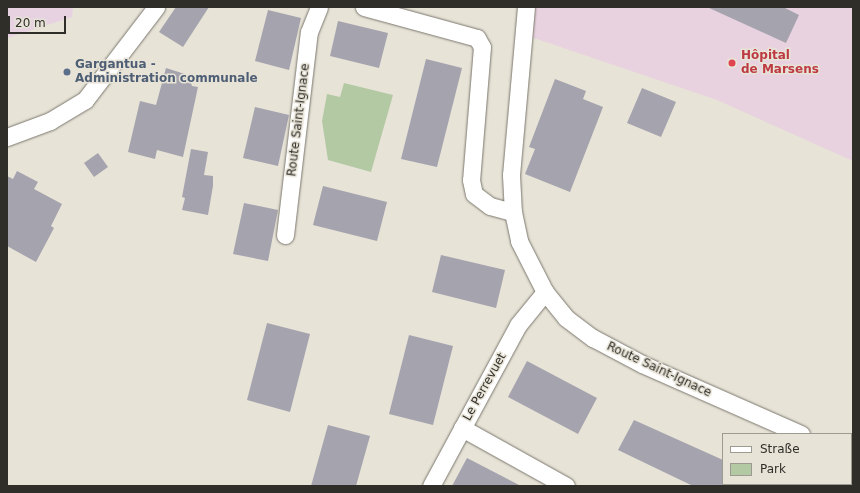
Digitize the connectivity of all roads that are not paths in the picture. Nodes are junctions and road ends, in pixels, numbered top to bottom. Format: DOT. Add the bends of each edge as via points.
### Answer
graph roads {
  1 [pos="156,7"];
  2 [pos="319,7"];
  3 [pos="364,7"];
  4 [pos="526,7"];
  5 [pos="7,137"];
  6 [pos="513,212"];
  7 [pos="285,235"];
  8 [pos="545,292"];
  9 [pos="462,428"];
  10 [pos="799,433"];
  11 [pos="431,486"];
  12 [pos="566,486"];
  1 -- 5 [label="street" via="85,100 50,121"];
  2 -- 7 [label="street, Route Saint-Ignace" via="309,32"];
  3 -- 6 [label="street" via="477,38 482,47 471,180 474,194 490,206"];
  4 -- 6 [label="street, Route Saint-Ignace" via="511,175"];
  6 -- 8 [label="street, Route Saint-Ignace" via="518,241"];
  8 -- 9 [label="street, Le Perrevuet" via="518,325"];
  8 -- 10 [label="street, Route Saint-Ignace" via="566,318 593,338 642,364"];
  9 -- 11 [label="street, Le Perrevuet"];
  9 -- 12 [label="street"];
}
